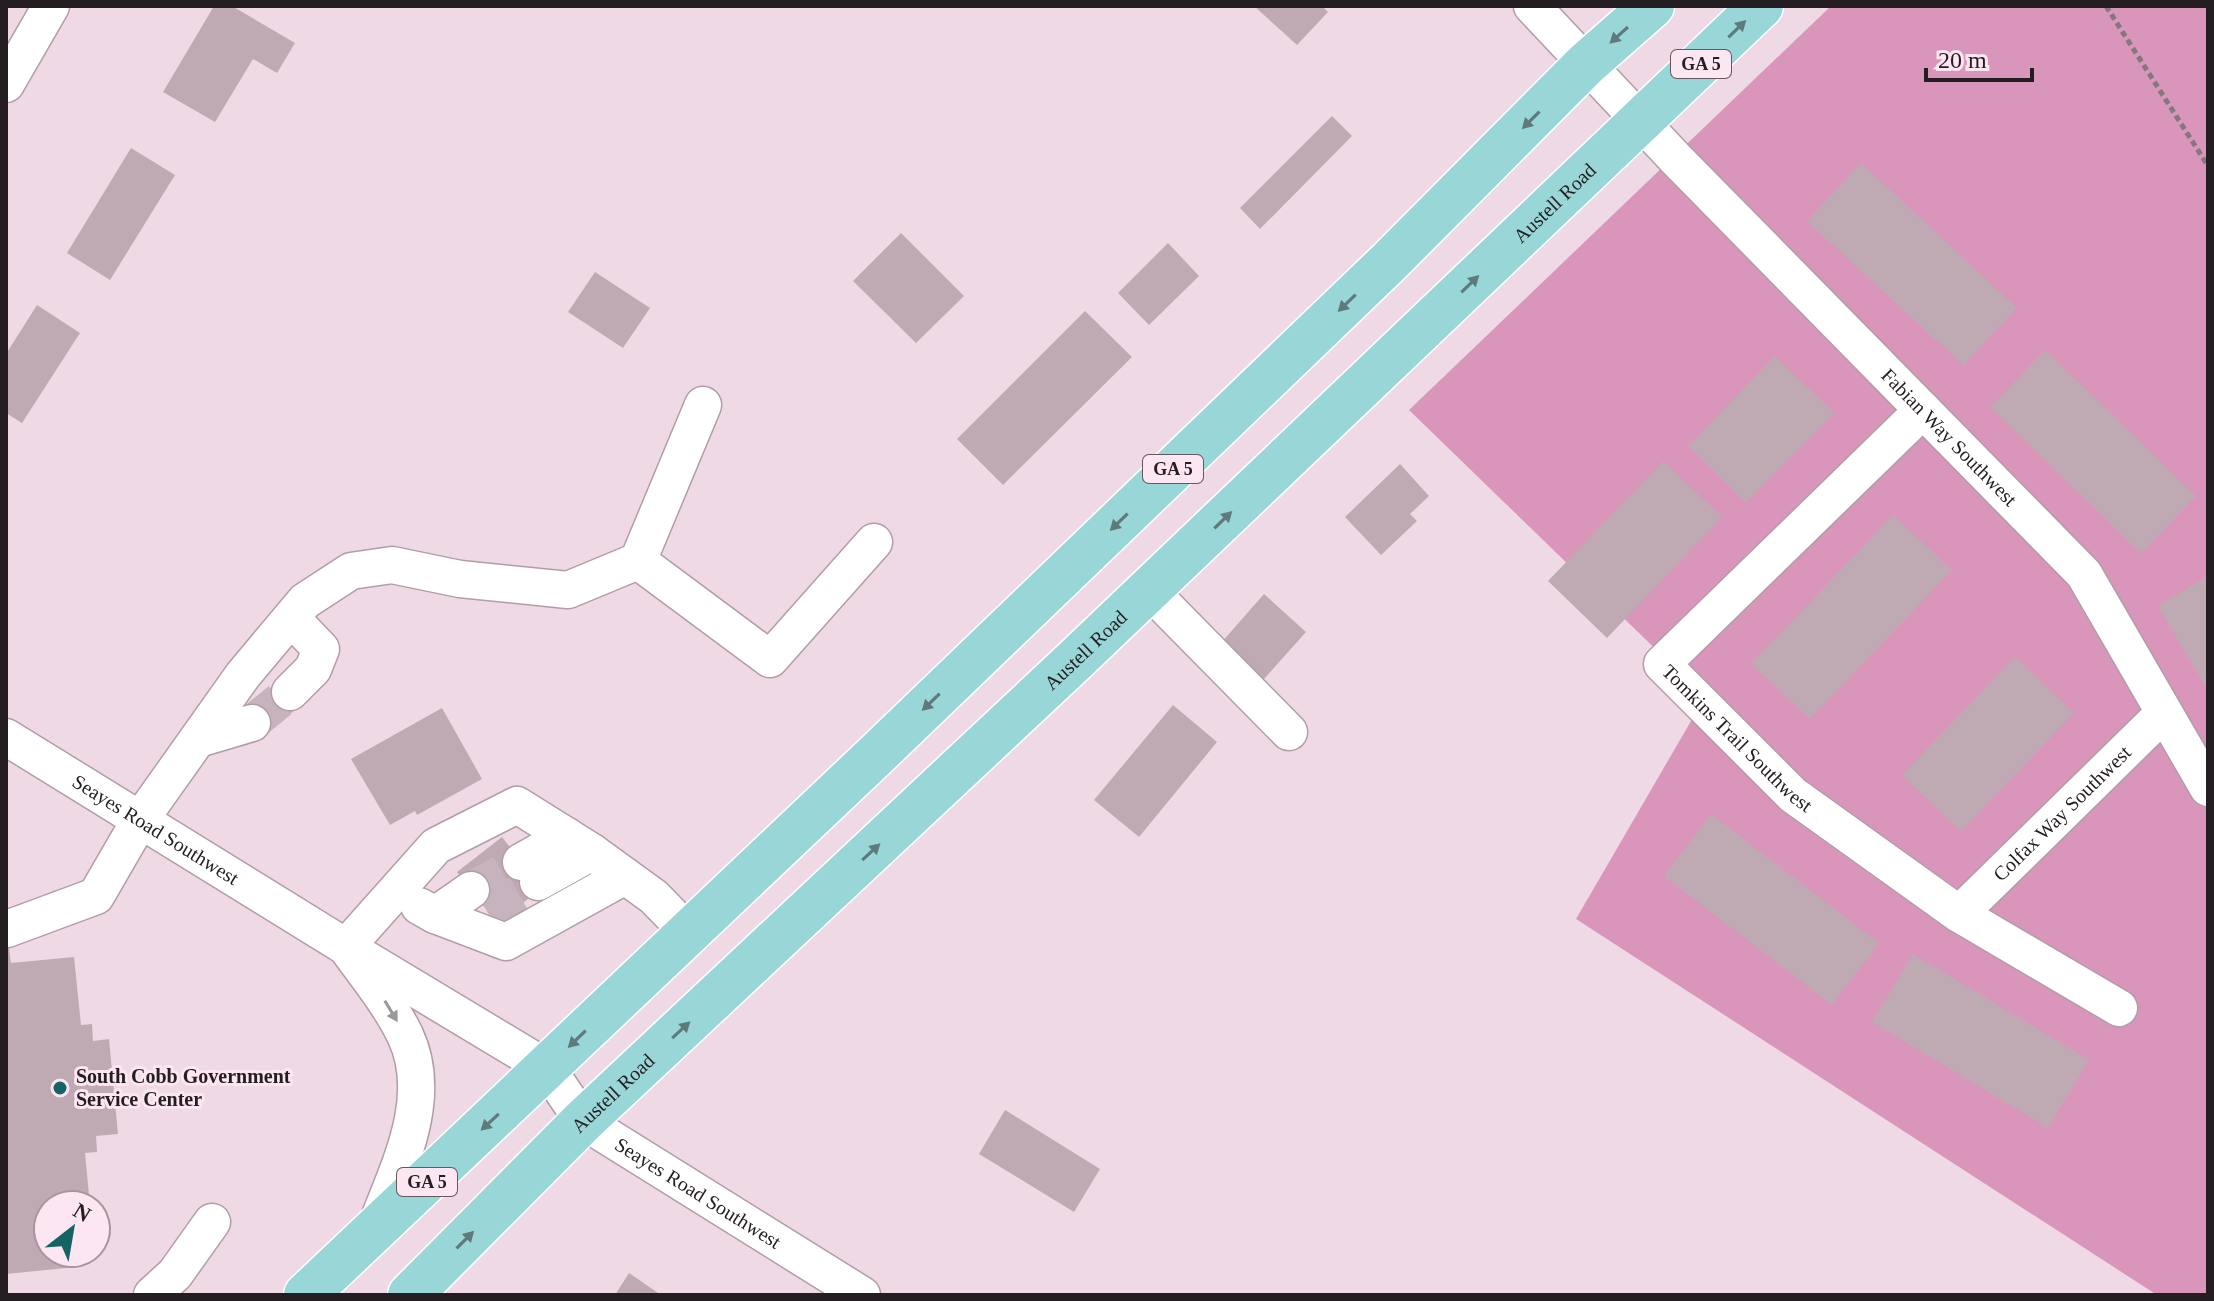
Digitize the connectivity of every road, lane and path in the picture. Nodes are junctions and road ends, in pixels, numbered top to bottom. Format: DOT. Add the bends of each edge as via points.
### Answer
graph roads {
  1 [pos="51,6"];
  2 [pos="1532,6"];
  3 [pos="1652,6"];
  4 [pos="1761,6"];
  5 [pos="2106,6"];
  6 [pos="1586,64"];
  7 [pos="6,84"];
  8 [pos="1640,122"];
  9 [pos="2208,166"];
  10 [pos="703,405"];
  11 [pos="1923,410"];
  12 [pos="874,542"];
  13 [pos="638,561"];
  14 [pos="1149,590"];
  15 [pos="291,618"];
  16 [pos="290,692"];
  17 [pos="2164,713"];
  18 [pos="252,723"];
  19 [pos="1289,732"];
  20 [pos="6,737"];
  21 [pos="198,739"];
  22 [pos="2208,788"];
  23 [pos="140,820"];
  24 [pos="568,837"];
  25 [pos="625,876"];
  26 [pos="395,892"];
  27 [pos="473,892"];
  28 [pos="1959,914"];
  29 [pos="435,915"];
  30 [pos="7,929"];
  31 [pos="689,933"];
  32 [pos="346,947"];
  33 [pos="2119,1008"];
  34 [pos="547,1068"];
  35 [pos="583,1121"];
  36 [pos="212,1222"];
  37 [pos="374,1231"];
  38 [pos="152,1295"];
  39 [pos="306,1295"];
  40 [pos="410,1295"];
  41 [pos="862,1295"];
  1 -- 7 [label="street"];
  2 -- 6 [label="street, Fabian Way Southwest"];
  3 -- 6 [label="main road, GA 5, one-way"];
  8 -- 4 [label="main road, Austell Road / GA 5, one-way"];
  5 -- 9 [label="path"];
  6 -- 8 [label="street, Fabian Way Southwest"];
  6 -- 31 [label="main road, GA 5, one-way" via="1389,262"];
  8 -- 11 [label="street, Fabian Way Southwest"];
  14 -- 8 [label="main road, Austell Road / GA 5, one-way"];
  10 -- 13 [label="street"];
  11 -- 17 [label="street, Fabian Way Southwest" via="2084,574"];
  11 -- 28 [label="street, Tomkins Trail Southwest" via="1662,664 1793,795"];
  12 -- 13 [label="street" via="770,659"];
  13 -- 15 [label="street" via="568,590 460,579 392,565 351,571 305,601"];
  14 -- 19 [label="street"];
  35 -- 14 [label="main road, Austell Road / GA 5, one-way"];
  15 -- 16 [label="street" via="321,649 313,669"];
  15 -- 21 [label="street"];
  17 -- 22 [label="street, Fabian Way Southwest"];
  17 -- 28 [label="street, Colfax Way Southwest"];
  18 -- 21 [label="street"];
  20 -- 23 [label="street, Seayes Road Southwest"];
  21 -- 23 [label="street"];
  23 -- 30 [label="street" via="96,896"];
  23 -- 32 [label="street, Seayes Road Southwest"];
  24 -- 24 [label="street" via="522,862"];
  24 -- 25 [label="street"];
  24 -- 26 [label="street" via="517,805 436,846"];
  25 -- 29 [label="street" via="506,942"];
  25 -- 31 [label="street"];
  26 -- 29 [label="street"];
  26 -- 32 [label="street"];
  27 -- 29 [label="street"];
  28 -- 33 [label="street, Tomkins Trail Southwest"];
  31 -- 34 [label="main road, GA 5, one-way"];
  32 -- 34 [label="street, Seayes Road Southwest"];
  32 -- 37 [label="street, Seayes Road Southwest, one-way" via="387,1004 406,1038 414,1067 406,1153"];
  34 -- 35 [label="street, Seayes Road Southwest"];
  34 -- 37 [label="main road, GA 5, one-way"];
  40 -- 35 [label="main road, Austell Road / GA 5, one-way"];
  35 -- 41 [label="street, Seayes Road Southwest"];
  36 -- 38 [label="street" via="175,1274"];
  37 -- 39 [label="main road, GA 5"];
}
